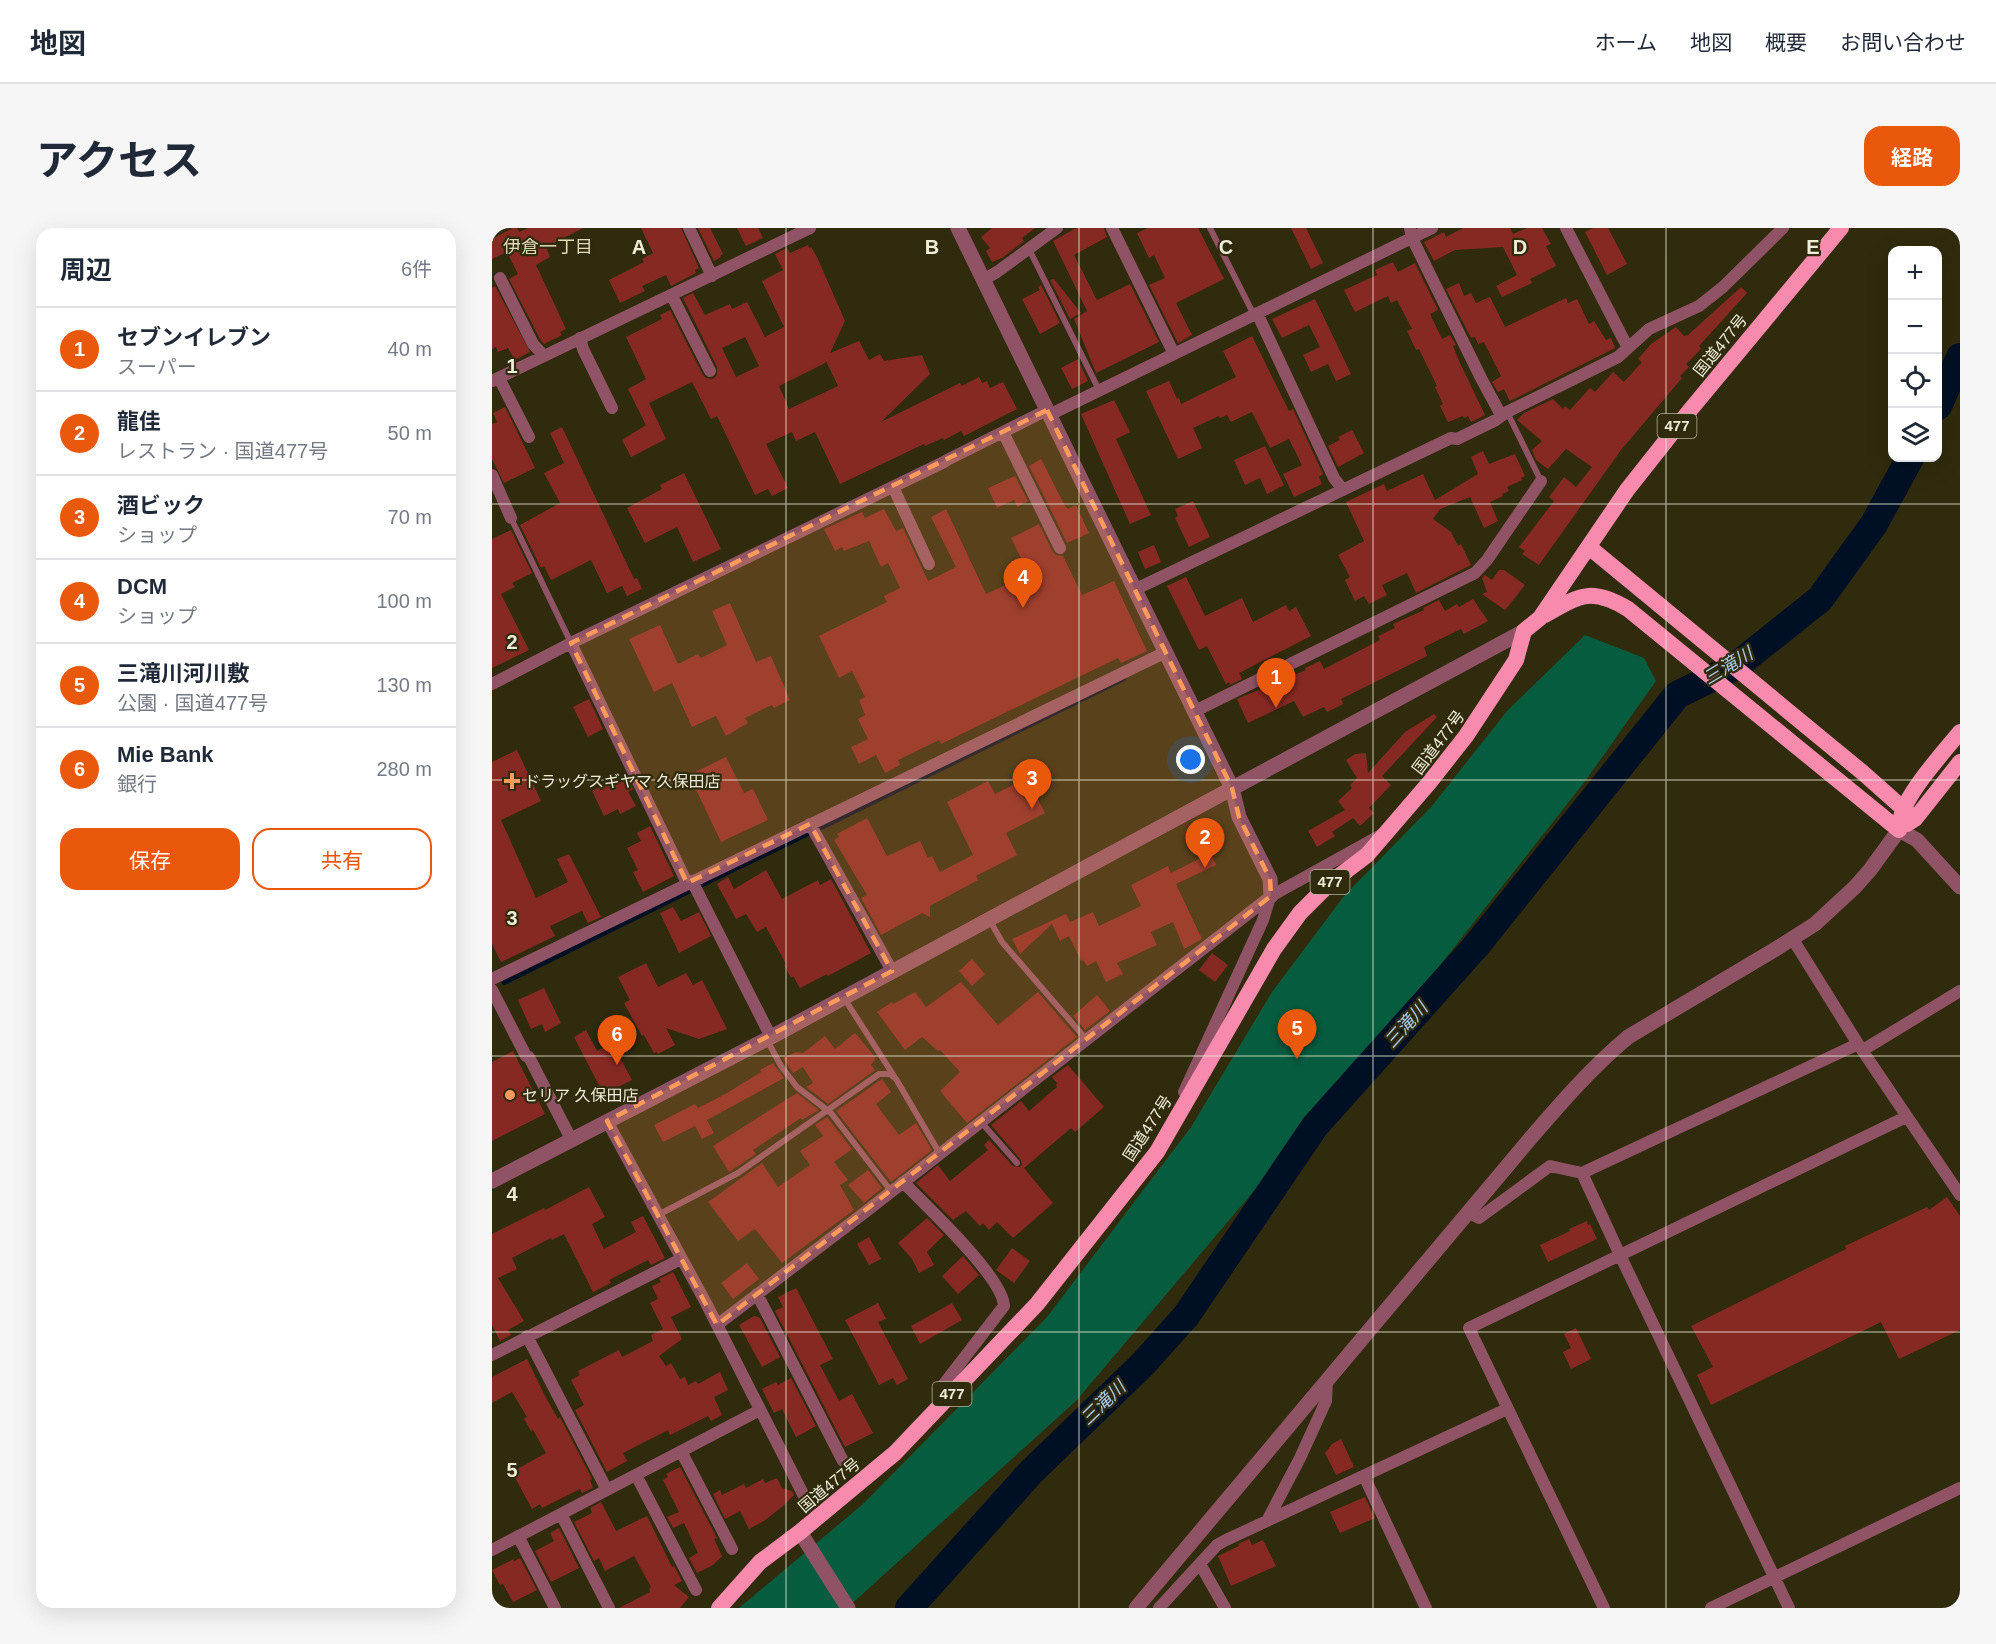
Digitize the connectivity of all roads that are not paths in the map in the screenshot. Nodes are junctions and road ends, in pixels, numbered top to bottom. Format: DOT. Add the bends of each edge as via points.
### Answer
graph roads {
  1 [pos="689,228"];
  2 [pos="810,228"];
  3 [pos="958,228"];
  4 [pos="1057,228"];
  5 [pos="1112,228"];
  6 [pos="1210,228"];
  7 [pos="1432,228"];
  8 [pos="1566,228"];
  9 [pos="1783,228"];
  10 [pos="1841,228"];
  11 [pos="1411,233"];
  12 [pos="1029,249"];
  13 [pos="712,276"];
  14 [pos="500,278"];
  15 [pos="983,280"];
  16 [pos="672,296"];
  17 [pos="1256,314"];
  18 [pos="580,338"];
  19 [pos="1628,348"];
  20 [pos="1174,354"];
  21 [pos="544,356"];
  22 [pos="710,371"];
  23 [pos="496,379"];
  24 [pos="1099,390"];
  25 [pos="612,408"];
  26 [pos="1048,412"];
  27 [pos="1504,413"];
  28 [pos="1003,432"];
  29 [pos="529,438"];
  30 [pos="492,475"];
  31 [pos="1541,481"];
  32 [pos="893,487"];
  33 [pos="1343,490"];
  34 [pos="511,518"];
  35 [pos="1589,547"];
  36 [pos="1060,549"];
  37 [pos="929,564"];
  38 [pos="1136,589"];
  39 [pos="1540,618"];
  40 [pos="1524,631"];
  41 [pos="572,643"];
  42 [pos="1166,652"];
  43 [pos="492,684"];
  44 [pos="1195,711"];
  45 [pos="1960,732"];
  46 [pos="1960,762"];
  47 [pos="1232,789"];
  48 [pos="1909,814"];
  49 [pos="810,824"];
  50 [pos="1899,830"];
  51 [pos="1387,831"];
  52 [pos="1917,840"];
  53 [pos="690,882"];
  54 [pos="1960,887"];
  55 [pos="1270,896"];
  56 [pos="989,919"];
  57 [pos="1792,938"];
  58 [pos="892,971"];
  59 [pos="492,979"];
  60 [pos="492,990"];
  61 [pos="1960,991"];
  62 [pos="844,998"];
  63 [pos="769,1038"];
  64 [pos="1086,1040"];
  65 [pos="1860,1047"];
  66 [pos="896,1079"];
  67 [pos="826,1110"];
  68 [pos="1906,1117"];
  69 [pos="607,1121"];
  70 [pos="981,1122"];
  71 [pos="571,1139"];
  72 [pos="1156,1152"];
  73 [pos="940,1154"];
  74 [pos="1017,1163"];
  75 [pos="1582,1173"];
  76 [pos="492,1181"];
  77 [pos="903,1182"];
  78 [pos="891,1191"];
  79 [pos="1960,1195"];
  80 [pos="1468,1212"];
  81 [pos="658,1215"];
  82 [pos="1620,1255"];
  83 [pos="681,1259"];
  84 [pos="757,1294"];
  85 [pos="717,1325"];
  86 [pos="527,1336"];
  87 [pos="492,1355"];
  88 [pos="1327,1380"];
  89 [pos="937,1409"];
  90 [pos="1507,1409"];
  91 [pos="760,1410"];
  92 [pos="681,1451"];
  93 [pos="843,1461"];
  94 [pos="636,1475"];
  95 [pos="1364,1476"];
  96 [pos="1960,1488"];
  97 [pos="607,1490"];
  98 [pos="804,1496"];
  99 [pos="561,1514"];
  100 [pos="1267,1521"];
  101 [pos="518,1536"];
  102 [pos="804,1538"];
  103 [pos="732,1549"];
  104 [pos="492,1550"];
  105 [pos="1200,1564"];
  106 [pos="1774,1577"];
  107 [pos="696,1590"];
  108 [pos="555,1608"];
  109 [pos="609,1608"];
  110 [pos="719,1608"];
  111 [pos="848,1608"];
  112 [pos="1136,1608"];
  113 [pos="1159,1608"];
  114 [pos="1226,1608"];
  115 [pos="1426,1608"];
  116 [pos="1604,1608"];
  117 [pos="1712,1608"];
  118 [pos="1790,1608"];
  1 -- 13 [label="street"];
  2 -- 13 [label="street"];
  3 -- 15 [label="street"];
  4 -- 12 [label="street"];
  5 -- 20 [label="street"];
  6 -- 17 [label="lane"];
  7 -- 11 [label="street"];
  8 -- 19 [label="street"];
  9 -- 19 [label="street" via="1699,306 1649,329"];
  10 -- 35 [label="highway, 国道477号 / 477" via="1627,490"];
  11 -- 17 [label="street"];
  11 -- 27 [label="street" via="1482,380"];
  12 -- 15 [label="street"];
  12 -- 24 [label="lane"];
  13 -- 16 [label="street"];
  14 -- 21 [label="street" via="533,344"];
  15 -- 26 [label="street"];
  16 -- 18 [label="street"];
  16 -- 22 [label="street"];
  17 -- 20 [label="street"];
  17 -- 33 [label="street"];
  18 -- 21 [label="street"];
  18 -- 25 [label="street"];
  19 -- 27 [label="street" via="1618,357"];
  20 -- 24 [label="street"];
  21 -- 23 [label="street"];
  23 -- 29 [label="street"];
  24 -- 26 [label="street"];
  26 -- 28 [label="street"];
  26 -- 38 [label="street"];
  27 -- 31 [label="lane"];
  27 -- 33 [label="street" via="1457,439 1451,438"];
  28 -- 32 [label="street"];
  28 -- 36 [label="street"];
  30 -- 34 [label="street"];
  31 -- 44 [label="street" via="1475,573"];
  32 -- 37 [label="street"];
  32 -- 41 [label="street"];
  33 -- 38 [label="street"];
  34 -- 41 [label="lane"];
  35 -- 39 [label="highway, 国道477号 / 477"];
  35 -- 48 [label="highway"];
  38 -- 42 [label="street"];
  39 -- 40 [label="highway, 国道477号 / 477"];
  39 -- 50 [label="highway, 国道477号 / 477" via="1578,598 1600,595 1628,609"];
  40 -- 47 [label="street"];
  40 -- 51 [label="highway, 国道477号 / 477" via="1516,660 1466,736"];
  41 -- 43 [label="street"];
  41 -- 53 [label="street"];
  42 -- 44 [label="street"];
  42 -- 49 [label="street"];
  44 -- 47 [label="street"];
  45 -- 48 [label="highway" via="1928,771"];
  46 -- 48 [label="highway"];
  47 -- 55 [label="street" via="1239,817 1270,879"];
  47 -- 56 [label="street"];
  48 -- 50 [label="highway"];
  48 -- 52 [label="street"];
  49 -- 53 [label="street"];
  49 -- 58 [label="street"];
  50 -- 52 [label="street"];
  50 -- 57 [label="street" via="1855,886 1815,924"];
  51 -- 55 [label="street"];
  51 -- 72 [label="highway, 国道477号 / 477" via="1367,855 1300,912 1274,949"];
  52 -- 54 [label="street"];
  53 -- 59 [label="street"];
  53 -- 63 [label="street"];
  55 -- 64 [label="street"];
  55 -- 72 [label="street" via="1263,921"];
  56 -- 58 [label="street"];
  56 -- 64 [label="lane" via="1002,942"];
  57 -- 65 [label="street"];
  57 -- 80 [label="street" via="1622,1042 1582,1079"];
  58 -- 62 [label="street"];
  60 -- 71 [label="street"];
  61 -- 65 [label="street"];
  62 -- 63 [label="street"];
  62 -- 66 [label="lane"];
  63 -- 67 [label="lane" via="781,1066 797,1087"];
  63 -- 69 [label="street"];
  64 -- 70 [label="street"];
  65 -- 68 [label="street"];
  65 -- 75 [label="street"];
  66 -- 67 [label="lane" via="890,1074 879,1074"];
  66 -- 73 [label="lane"];
  67 -- 78 [label="lane"];
  67 -- 81 [label="lane" via="738,1173"];
  68 -- 79 [label="street"];
  68 -- 82 [label="street"];
  69 -- 71 [label="street"];
  69 -- 81 [label="street"];
  70 -- 73 [label="street"];
  70 -- 74 [label="lane"];
  71 -- 76 [label="street"];
  72 -- 89 [label="highway, 国道477号 / 477" via="1037,1304"];
  73 -- 77 [label="street"];
  75 -- 80 [label="street" via="1550,1166 1479,1218"];
  75 -- 82 [label="street"];
  77 -- 78 [label="street"];
  77 -- 89 [label="street" via="989,1273 1004,1299 1004,1306 942,1388"];
  78 -- 84 [label="street"];
  80 -- 88 [label="street"];
  81 -- 83 [label="street"];
  82 -- 90 [label="street" via="1469,1328"];
  82 -- 106 [label="street"];
  83 -- 85 [label="street"];
  83 -- 86 [label="street"];
  84 -- 85 [label="street"];
  84 -- 93 [label="street"];
  85 -- 91 [label="street"];
  86 -- 87 [label="street"];
  86 -- 97 [label="street"];
  88 -- 100 [label="street" via="1326,1401"];
  88 -- 112 [label="street"];
  89 -- 102 [label="highway, 国道477号 / 477"];
  90 -- 95 [label="street"];
  90 -- 116 [label="street"];
  91 -- 92 [label="street"];
  91 -- 98 [label="street"];
  92 -- 94 [label="street"];
  92 -- 103 [label="street"];
  94 -- 97 [label="street"];
  94 -- 107 [label="street"];
  95 -- 100 [label="street"];
  95 -- 115 [label="street"];
  96 -- 106 [label="street"];
  97 -- 99 [label="street"];
  99 -- 101 [label="street"];
  99 -- 109 [label="street"];
  100 -- 105 [label="street" via="1217,1545"];
  101 -- 104 [label="street"];
  101 -- 108 [label="street"];
  102 -- 110 [label="highway, 国道477号 / 477" via="760,1562"];
  102 -- 111 [label="street"];
  105 -- 113 [label="street"];
  105 -- 114 [label="street"];
  106 -- 117 [label="street"];
  106 -- 118 [label="street"];
}
